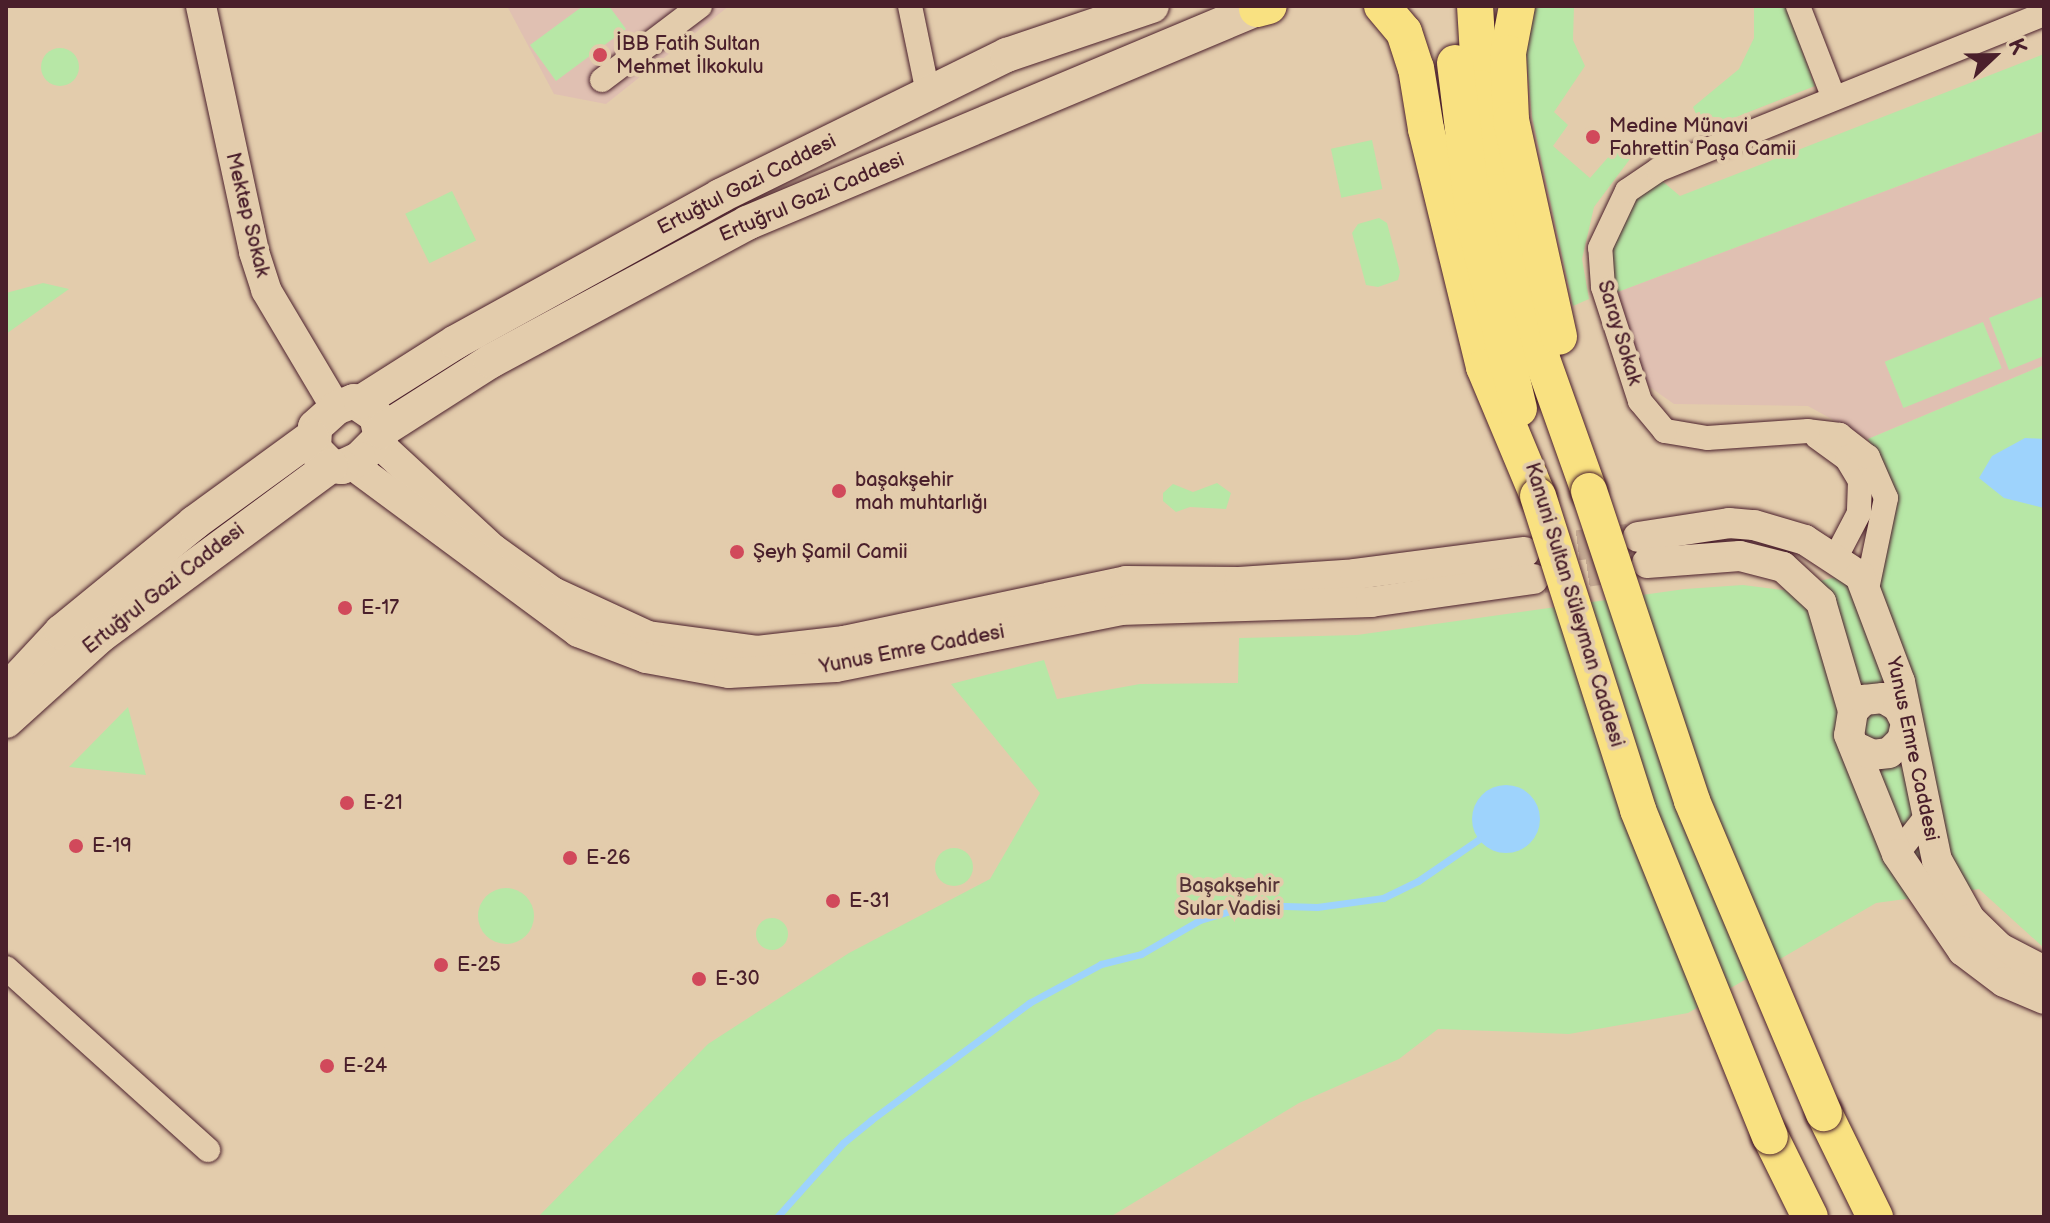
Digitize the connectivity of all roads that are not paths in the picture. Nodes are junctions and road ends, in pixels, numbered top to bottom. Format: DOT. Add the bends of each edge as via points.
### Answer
graph roads {
  1 [pos="201,6"];
  2 [pos="700,6"];
  3 [pos="910,6"];
  4 [pos="1152,6"];
  5 [pos="1382,6"];
  6 [pos="1451,6"];
  7 [pos="1475,6"];
  8 [pos="1517,6"];
  9 [pos="1798,6"];
  10 [pos="1263,7"];
  11 [pos="2044,14"];
  12 [pos="1007,55"];
  13 [pos="602,80"];
  14 [pos="928,93"];
  15 [pos="1833,96"];
  16 [pos="1029,105"];
  17 [pos="944,142"];
  18 [pos="348,405"];
  19 [pos="1808,431"];
  20 [pos="312,437"];
  21 [pos="380,437"];
  22 [pos="341,464"];
  23 [pos="1589,491"];
  24 [pos="1538,496"];
  25 [pos="1836,557"];
  26 [pos="1867,589"];
  27 [pos="1821,602"];
  28 [pos="6,691"];
  29 [pos="1853,711"];
  30 [pos="6,721"];
  31 [pos="1906,723"];
  32 [pos="1858,748"];
  33 [pos="1926,817"];
  34 [pos="1897,854"];
  35 [pos="6,968"];
  36 [pos="2044,971"];
  37 [pos="2044,999"];
  38 [pos="208,1150"];
  39 [pos="1810,1217"];
  40 [pos="1875,1217"];
  1 -- 18 [label="street, Mektep Sokak" via="266,290"];
  2 -- 13 [label="street"];
  3 -- 14 [label="street"];
  4 -- 12 [label="main road, Ertuğtul Gazi Caddesi"];
  5 -- 24 [label="main road" via="1404,32 1416,68 1484,367"];
  6 -- 24 [label="main road, Kanuni Sultan Süleyman Caddesi" via="1458,110 1474,220"];
  7 -- 23 [label="main road" via="1480,88 1498,192 1542,359"];
  8 -- 23 [label="main road" via="1508,53 1511,120"];
  9 -- 15 [label="street"];
  10 -- 16 [label="main road, Ertuğrul Gazi Caddesi"];
  11 -- 15 [label="street, Saray Sokak"];
  12 -- 14 [label="main road, Ertuğtul Gazi Caddesi"];
  12 -- 16 [label="main road" via="998,67 995,88 1004,102"];
  14 -- 17 [label="main road" via="949,101 956,115"];
  14 -- 18 [label="main road, Ertuğtul Gazi Caddesi" via="720,196"];
  15 -- 19 [label="street, Saray Sokak" via="1639,182 1616,206 1600,248 1603,287 1640,401 1658,424 1683,437"];
  16 -- 17 [label="main road, Ertuğrul Gazi Caddesi"];
  17 -- 21 [label="main road, Ertuğrul Gazi Caddesi" via="706,244 438,392"];
  18 -- 20 [label="main road, Ertuğtul Gazi Caddesi"];
  18 -- 21 [label="main road" via="376,416"];
  19 -- 25 [label="street" via="1847,459 1860,481 1859,513"];
  19 -- 26 [label="street, Saray Sokak" via="1840,435 1868,457 1886,498"];
  20 -- 22 [label="main road" via="314,449"];
  20 -- 28 [label="main road, Ertuğrul Gazi Caddesi" via="194,523 73,622"];
  21 -- 22 [label="main road, Ertuğrul Gazi Caddesi"];
  21 -- 22 [label="street, Yunus Emre Caddesi" via="493,549 553,592 648,636 757,651 844,641 1126,581 1529,566 1371,602 1120,610 836,667 729,673 646,658 578,632"];
  22 -- 30 [label="main road, Ertuğrul Gazi Caddesi" via="100,636"];
  23 -- 40 [label="main road, bridge" via="1692,801 1824,1113"];
  24 -- 39 [label="main road, Kanuni Sultan Süleyman Caddesi, bridge" via="1638,810 1770,1136"];
  25 -- 26 [label="street, Yunus Emre Caddesi"];
  25 -- 27 [label="street" via="1822,580"];
  25 -- 27 [label="street, Yunus Emre Caddesi" via="1782,530 1729,523 1643,550 1740,556 1783,567"];
  26 -- 31 [label="street, Yunus Emre Caddesi" via="1890,647"];
  27 -- 29 [label="street, Yunus Emre Caddesi"];
  29 -- 31 [label="street" via="1864,700 1883,698 1898,707"];
  29 -- 32 [label="street, Yunus Emre Caddesi" via="1848,729"];
  31 -- 32 [label="street" via="1902,740 1889,753 1873,755"];
  31 -- 33 [label="street, Yunus Emre Caddesi"];
  32 -- 34 [label="street, Yunus Emre Caddesi"];
  33 -- 34 [label="street"];
  33 -- 36 [label="street, Yunus Emre Caddesi" via="1937,860 1970,919 2000,948"];
  34 -- 37 [label="street, Yunus Emre Caddesi" via="1963,951 2004,982"];
  35 -- 38 [label="street"];
}
